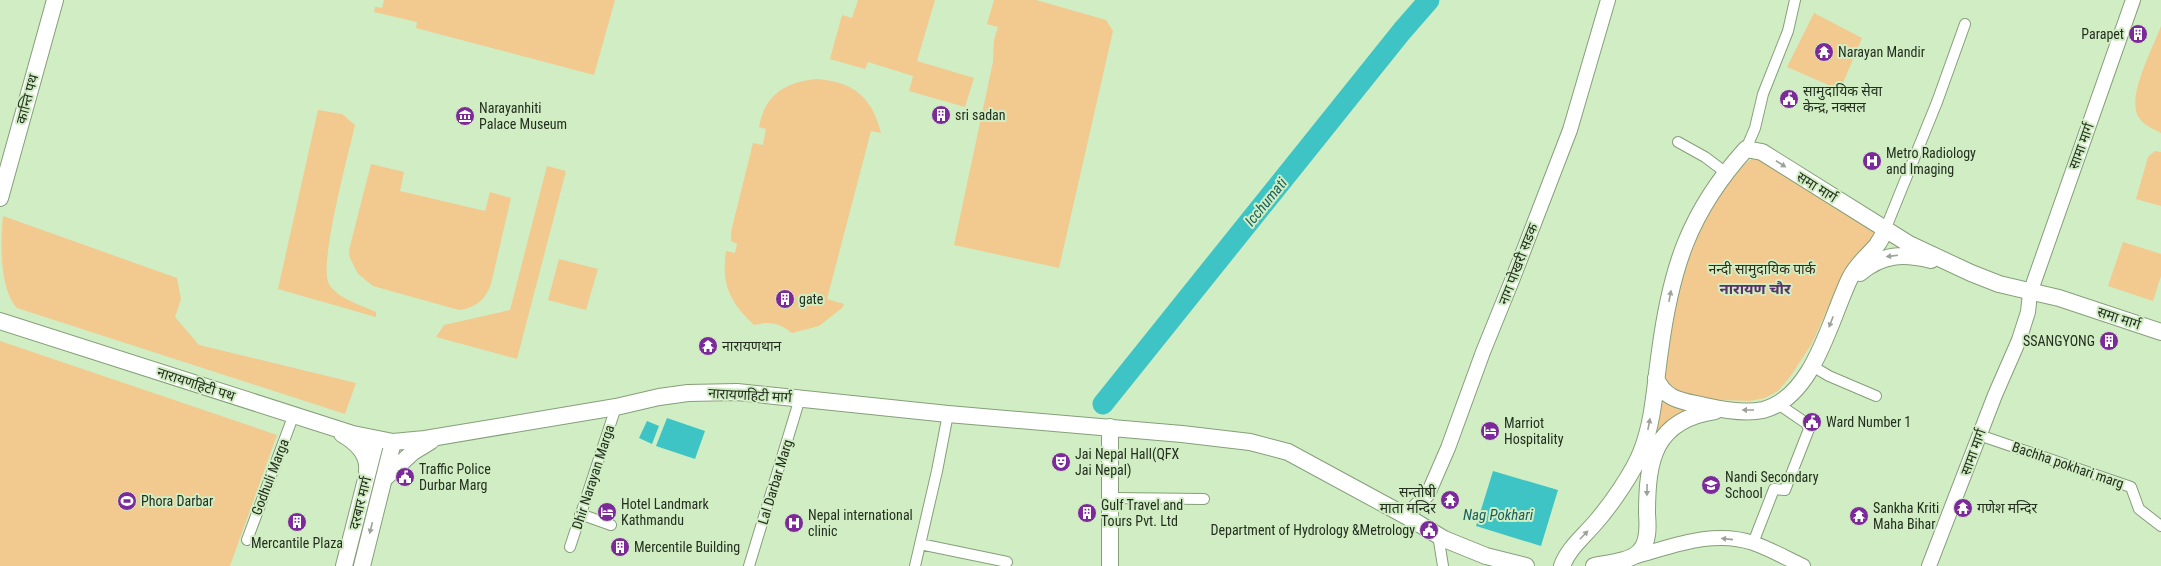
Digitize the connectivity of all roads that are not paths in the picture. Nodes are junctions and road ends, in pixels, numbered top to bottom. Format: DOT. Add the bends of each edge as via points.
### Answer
graph roads {
  1 [pos="55,0"];
  2 [pos="1608,0"];
  3 [pos="1794,0"];
  4 [pos="2133,0"];
  5 [pos="1964,24"];
  6 [pos="1678,142"];
  7 [pos="1746,149"];
  8 [pos="1725,172"];
  9 [pos="0,198"];
  10 [pos="1885,230"];
  11 [pos="1971,273"];
  12 [pos="2030,292"];
  13 [pos="1843,293"];
  14 [pos="0,321"];
  15 [pos="2161,332"];
  16 [pos="1812,366"];
  17 [pos="1656,378"];
  18 [pos="1876,396"];
  19 [pos="800,398"];
  20 [pos="1778,404"];
  21 [pos="616,407"];
  22 [pos="1722,410"];
  23 [pos="294,414"];
  24 [pos="948,414"];
  25 [pos="328,426"];
  26 [pos="1110,427"];
  27 [pos="1979,434"];
  28 [pos="437,437"];
  29 [pos="376,440"];
  30 [pos="393,442"];
  31 [pos="1644,460"];
  32 [pos="367,475"];
  33 [pos="385,478"];
  34 [pos="1111,498"];
  35 [pos="1204,498"];
  36 [pos="580,514"];
  37 [pos="1406,516"];
  38 [pos="612,525"];
  39 [pos="2161,526"];
  40 [pos="1438,535"];
  41 [pos="247,540"];
  42 [pos="1753,543"];
  43 [pos="920,544"];
  44 [pos="570,547"];
  45 [pos="1633,557"];
  46 [pos="1007,562"];
  47 [pos="344,566"];
  48 [pos="362,566"];
  49 [pos="749,566"];
  50 [pos="915,566"];
  51 [pos="1110,566"];
  52 [pos="1443,566"];
  53 [pos="1526,566"];
  54 [pos="1562,566"];
  55 [pos="1594,566"];
  56 [pos="1803,566"];
  57 [pos="1929,566"];
  1 -- 9 [label="main road, कान्ति पथ"];
  2 -- 37 [label="main road, नाग पोखरी सडक" via="1570,130 1448,448 1428,494"];
  3 -- 7 [label="street" via="1788,31"];
  4 -- 12 [label="main road, सामा मार्ग"];
  5 -- 10 [label="street" via="1937,102"];
  6 -- 8 [label="street" via="1706,157"];
  7 -- 8 [label="main road"];
  7 -- 10 [label="main road, समा मार्ग, one-way" via="1762,152"];
  17 -- 8 [label="main road, one-way" via="1664,325 1680,253 1691,228"];
  10 -- 11 [label="main road"];
  10 -- 13 [label="main road" via="1878,245 1854,268"];
  11 -- 12 [label="main road"];
  11 -- 13 [label="main road, one-way" via="1918,257 1890,256 1868,266"];
  12 -- 15 [label="main road, समा मार्ग" via="2059,298"];
  12 -- 27 [label="main road, सामा मार्ग" via="2028,312 2019,340"];
  13 -- 16 [label="main road, one-way"];
  14 -- 23 [label="main road, नारायणहिटी पथ"];
  16 -- 18 [label="street"];
  16 -- 20 [label="main road"];
  17 -- 22 [label="main road" via="1660,389 1671,397"];
  31 -- 17 [label="main road, one-way"];
  19 -- 21 [label="main road, नारायणहिटी मार्ग" via="737,392 688,393"];
  19 -- 24 [label="main road, नारायणहिटी मार्ग"];
  19 -- 49 [label="street, Lal Darbar Marg"];
  20 -- 22 [label="main road, one-way" via="1756,410"];
  20 -- 42 [label="street" via="1806,423 1809,429 1785,490 1774,489"];
  21 -- 28 [label="main road, नारायणहिटी मार्ग"];
  21 -- 36 [label="street, Dhir Narayan Marga"];
  22 -- 31 [label="main road" via="1683,420"];
  23 -- 25 [label="main road, नारायणहिटी पथ"];
  23 -- 41 [label="street, Godhuli Marga"];
  24 -- 26 [label="main road, नारायणहिटी मार्ग"];
  24 -- 43 [label="street"];
  25 -- 29 [label="main road, नारायणहिटी पथ"];
  25 -- 32 [label="main road" via="352,440 361,450 368,463"];
  26 -- 34 [label="main road"];
  26 -- 37 [label="main road, नारायणहिटी मार्ग" via="1250,442 1288,452"];
  27 -- 39 [label="street, Bachha pokhari marg" via="2131,487 2139,509"];
  27 -- 57 [label="main road, सामा मार्ग" via="1971,461"];
  28 -- 30 [label="main road, नारायणहिटी मार्ग"];
  28 -- 33 [label="main road" via="413,452"];
  29 -- 30 [label="main road, नारायणहिटी पथ"];
  29 -- 32 [label="main road, दरबार मार्ग"];
  30 -- 33 [label="main road, दरबार मार्ग"];
  31 -- 45 [label="main road, one-way" via="1648,530 1641,550"];
  54 -- 31 [label="main road, one-way" via="1573,547"];
  32 -- 47 [label="main road, दरबार मार्ग"];
  33 -- 48 [label="main road, दरबार मार्ग, one-way"];
  34 -- 35 [label="street"];
  34 -- 51 [label="main road"];
  36 -- 38 [label="street"];
  36 -- 44 [label="street, Dhir Narayan Marga"];
  37 -- 40 [label="main road, नारायणहिटी मार्ग"];
  40 -- 52 [label="street"];
  40 -- 53 [label="main road, नारायणहिटी मार्ग" via="1486,556"];
  42 -- 45 [label="main road, one-way" via="1706,538"];
  42 -- 56 [label="main road"];
  43 -- 46 [label="street"];
  43 -- 50 [label="street"];
  45 -- 55 [label="main road"];
}
